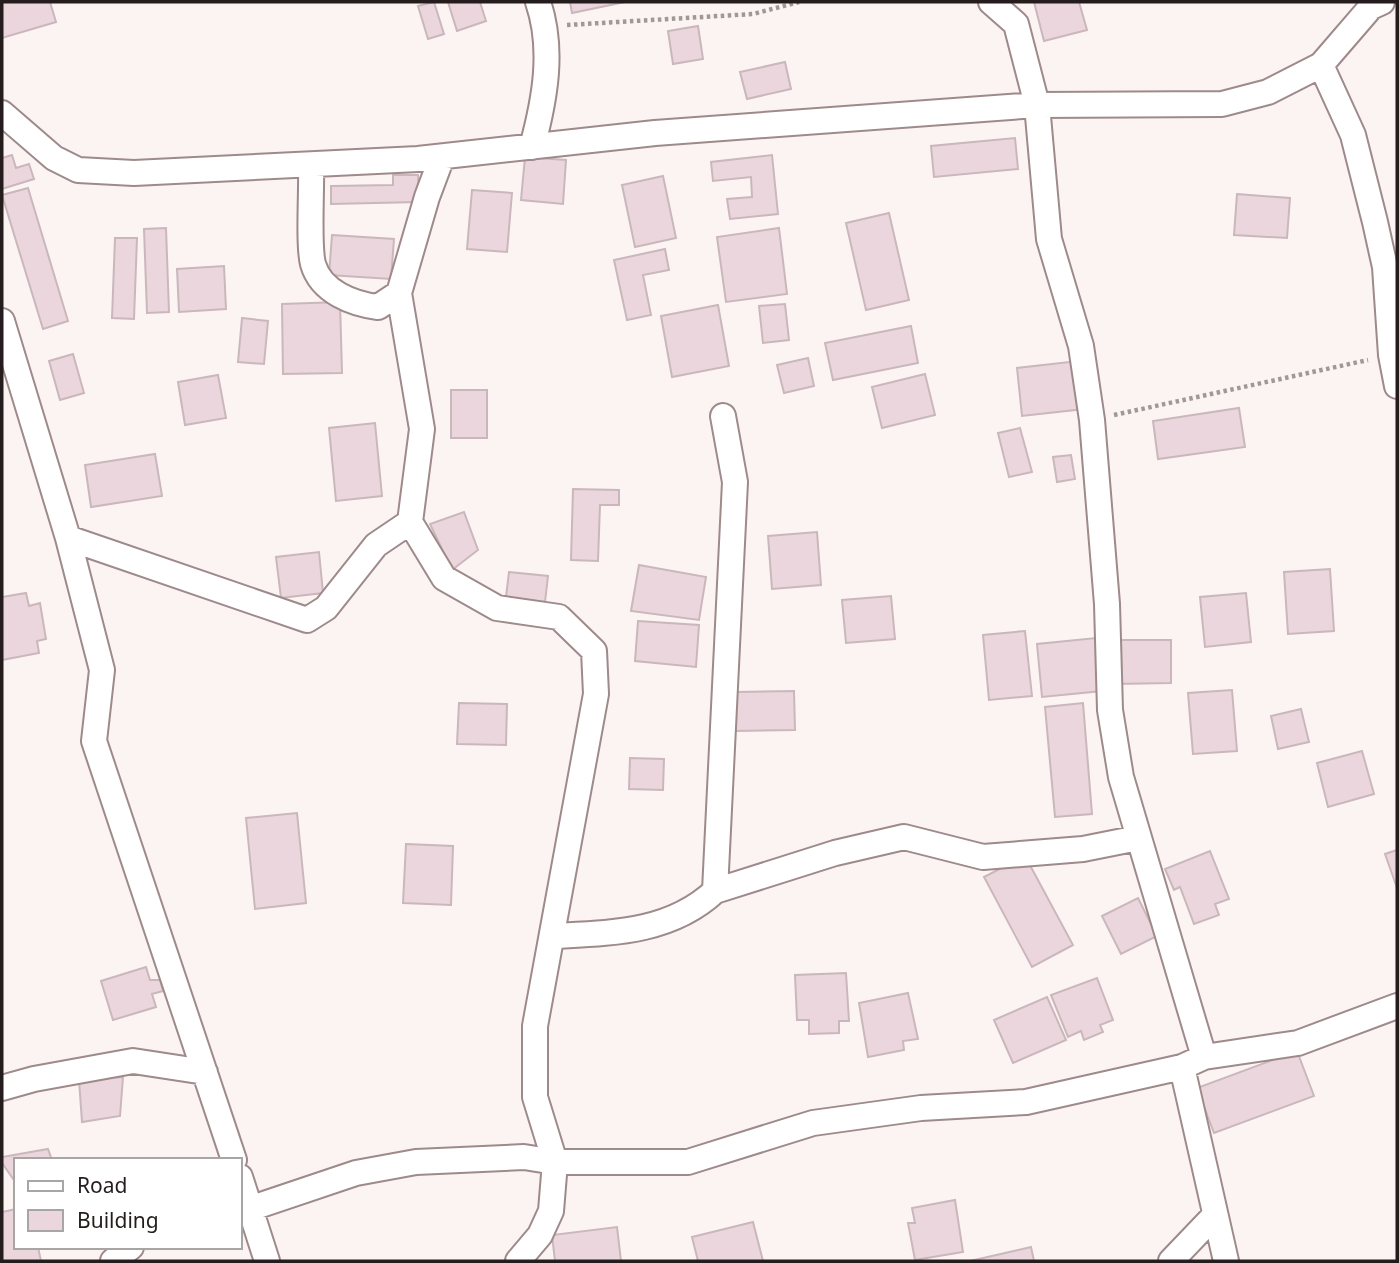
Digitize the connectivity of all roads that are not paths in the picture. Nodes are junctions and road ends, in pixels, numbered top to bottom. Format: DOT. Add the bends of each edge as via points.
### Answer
graph roads {
  1 [pos="538,2"];
  2 [pos="990,2"];
  3 [pos="1373,4"];
  4 [pos="1321,65"];
  5 [pos="1037,105"];
  6 [pos="2,113"];
  7 [pos="532,147"];
  8 [pos="442,157"];
  9 [pos="311,165"];
  10 [pos="399,293"];
  11 [pos="2,321"];
  12 [pos="1397,386"];
  13 [pos="723,416"];
  14 [pos="410,522"];
  15 [pos="68,538"];
  16 [pos="1138,838"];
  17 [pos="715,891"];
  18 [pos="553,936"];
  19 [pos="1397,1006"];
  20 [pos="1193,1062"];
  21 [pos="205,1072"];
  22 [pos="2,1088"];
  23 [pos="233,1158"];
  24 [pos="555,1162"];
  25 [pos="242,1190"];
  26 [pos="245,1209"];
  27 [pos="1215,1215"];
  28 [pos="128,1249"];
  29 [pos="113,1261"];
  30 [pos="267,1261"];
  31 [pos="518,1261"];
  32 [pos="1171,1261"];
  33 [pos="1226,1261"];
  1 -- 7 [label="street" via="546,26 543,108"];
  2 -- 5 [label="street" via="1016,24"];
  3 -- 4 [label="street"];
  4 -- 5 [label="street" via="1268,92 1222,104"];
  4 -- 12 [label="street" via="1353,135 1376,222"];
  5 -- 7 [label="street" via="655,133"];
  5 -- 16 [label="street" via="1049,239 1080,346 1092,419 1107,604 1110,710 1121,777"];
  6 -- 9 [label="street" via="54,158 78,170 134,173"];
  7 -- 8 [label="street"];
  8 -- 9 [label="street"];
  8 -- 10 [label="street"];
  9 -- 10 [label="street" via="313,265 331,291 362,305 378,307"];
  10 -- 14 [label="street" via="422,429"];
  11 -- 15 [label="street"];
  13 -- 17 [label="street" via="735,506"];
  14 -- 15 [label="street" via="376,545 326,608 307,620"];
  14 -- 18 [label="street" via="444,578 497,608 559,617 594,651 596,694"];
  15 -- 21 [label="street" via="102,670 94,741"];
  16 -- 17 [label="street" via="1083,849 983,857 904,837 835,853"];
  16 -- 20 [label="street"];
  17 -- 18 [label="street" via="701,905 637,931"];
  18 -- 24 [label="street" via="536,1026 535,1097"];
  19 -- 20 [label="street" via="1298,1043"];
  20 -- 24 [label="street" via="1026,1102 921,1108 813,1123 688,1162"];
  20 -- 27 [label="street"];
  21 -- 22 [label="street" via="133,1061"];
  21 -- 23 [label="street"];
  24 -- 26 [label="street" via="524,1157 416,1161 356,1174"];
  24 -- 31 [label="street" via="551,1211 540,1235"];
  25 -- 26 [label="street"];
  26 -- 30 [label="street"];
  27 -- 32 [label="street"];
  27 -- 33 [label="street"];
  28 -- 29 [label="street"];
}
